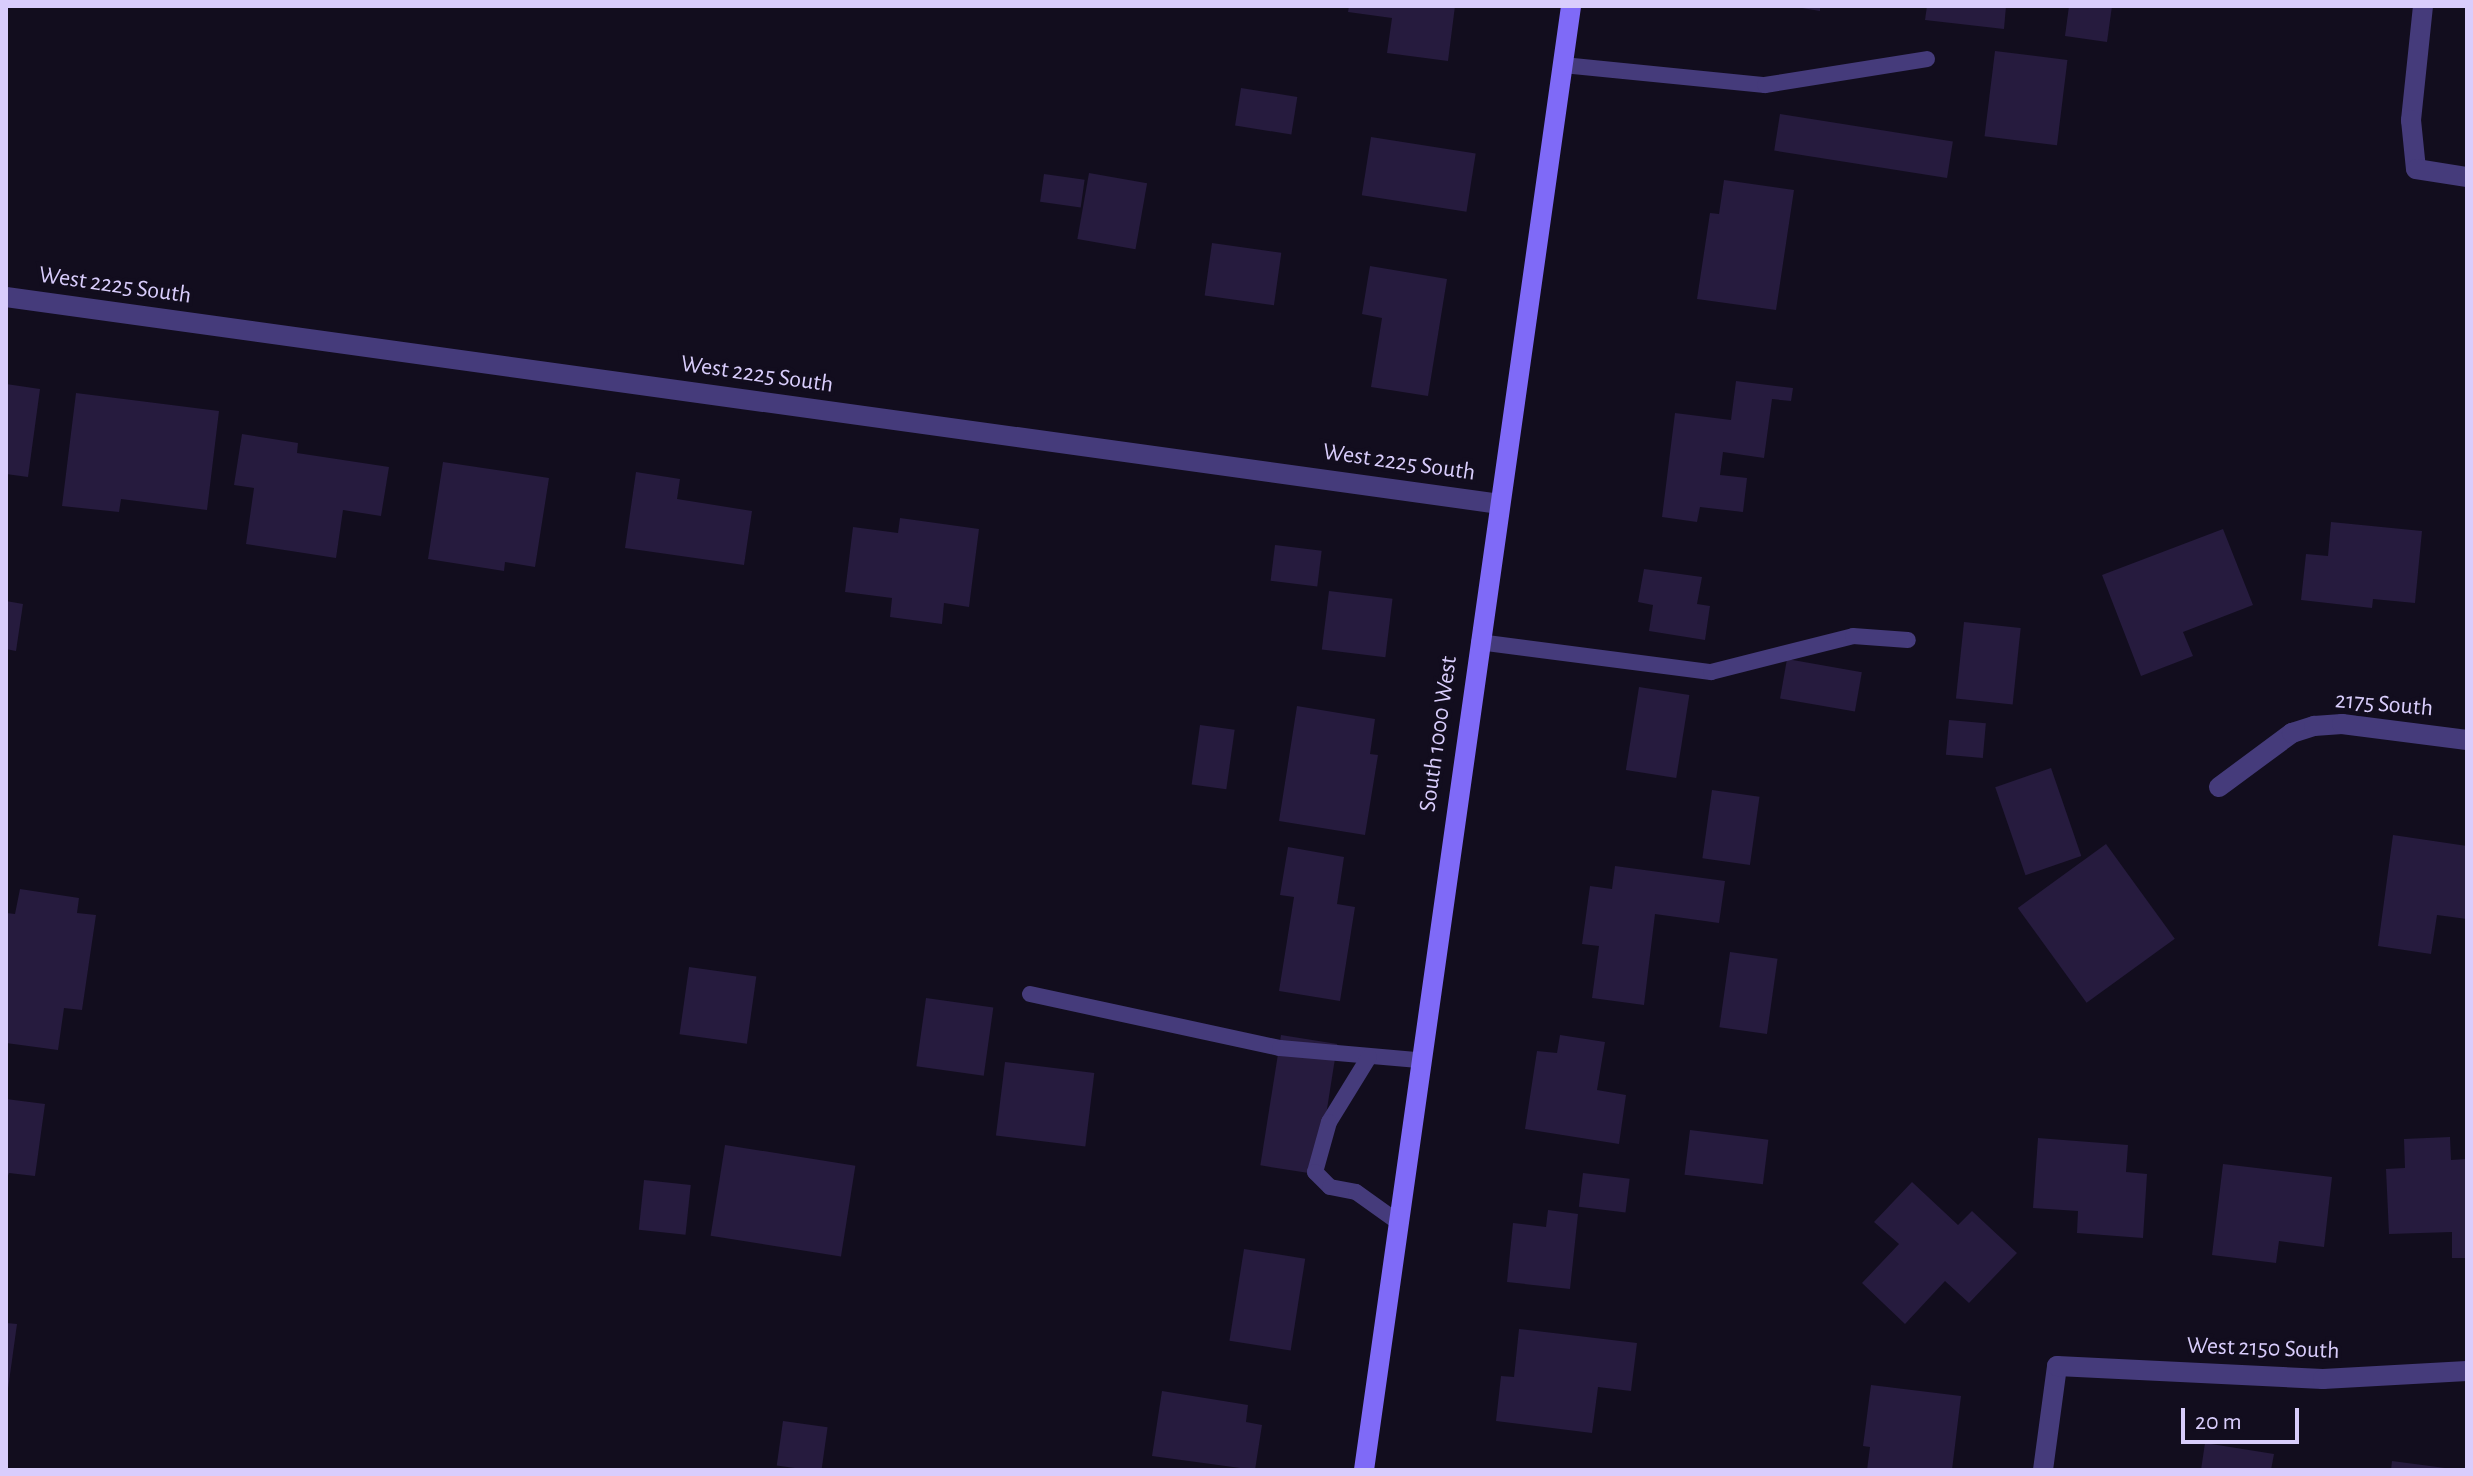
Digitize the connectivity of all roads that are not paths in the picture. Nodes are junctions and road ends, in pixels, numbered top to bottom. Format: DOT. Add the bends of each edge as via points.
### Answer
graph roads {
  1 [pos="1571,6"];
  2 [pos="2423,6"];
  3 [pos="1927,59"];
  4 [pos="1563,65"];
  5 [pos="2467,177"];
  6 [pos="6,297"];
  7 [pos="1500,504"];
  8 [pos="1908,640"];
  9 [pos="1479,642"];
  10 [pos="2467,740"];
  11 [pos="2219,787"];
  12 [pos="1030,994"];
  13 [pos="1369,1057"];
  14 [pos="1418,1060"];
  15 [pos="1398,1222"];
  16 [pos="2467,1371"];
  17 [pos="1364,1470"];
  18 [pos="2043,1470"];
  1 -- 4 [label="main road, South 1000 West"];
  2 -- 5 [label="street" via="2411,120 2416,169"];
  3 -- 4 [label="lane" via="1765,85"];
  4 -- 7 [label="main road, South 1000 West"];
  6 -- 7 [label="street, West 2225 South"];
  7 -- 9 [label="main road, South 1000 West"];
  8 -- 9 [label="lane" via="1853,636 1711,672"];
  9 -- 14 [label="main road, South 1000 West"];
  10 -- 11 [label="street, 2175 South" via="2342,724 2314,726 2292,733"];
  12 -- 13 [label="lane" via="1280,1048"];
  13 -- 14 [label="lane"];
  13 -- 15 [label="lane" via="1329,1122 1315,1172 1330,1187 1356,1192"];
  14 -- 15 [label="main road, South 1000 West"];
  15 -- 17 [label="main road, South 1000 West"];
  16 -- 18 [label="street, West 2150 South" via="2323,1379 2057,1366"];
}
